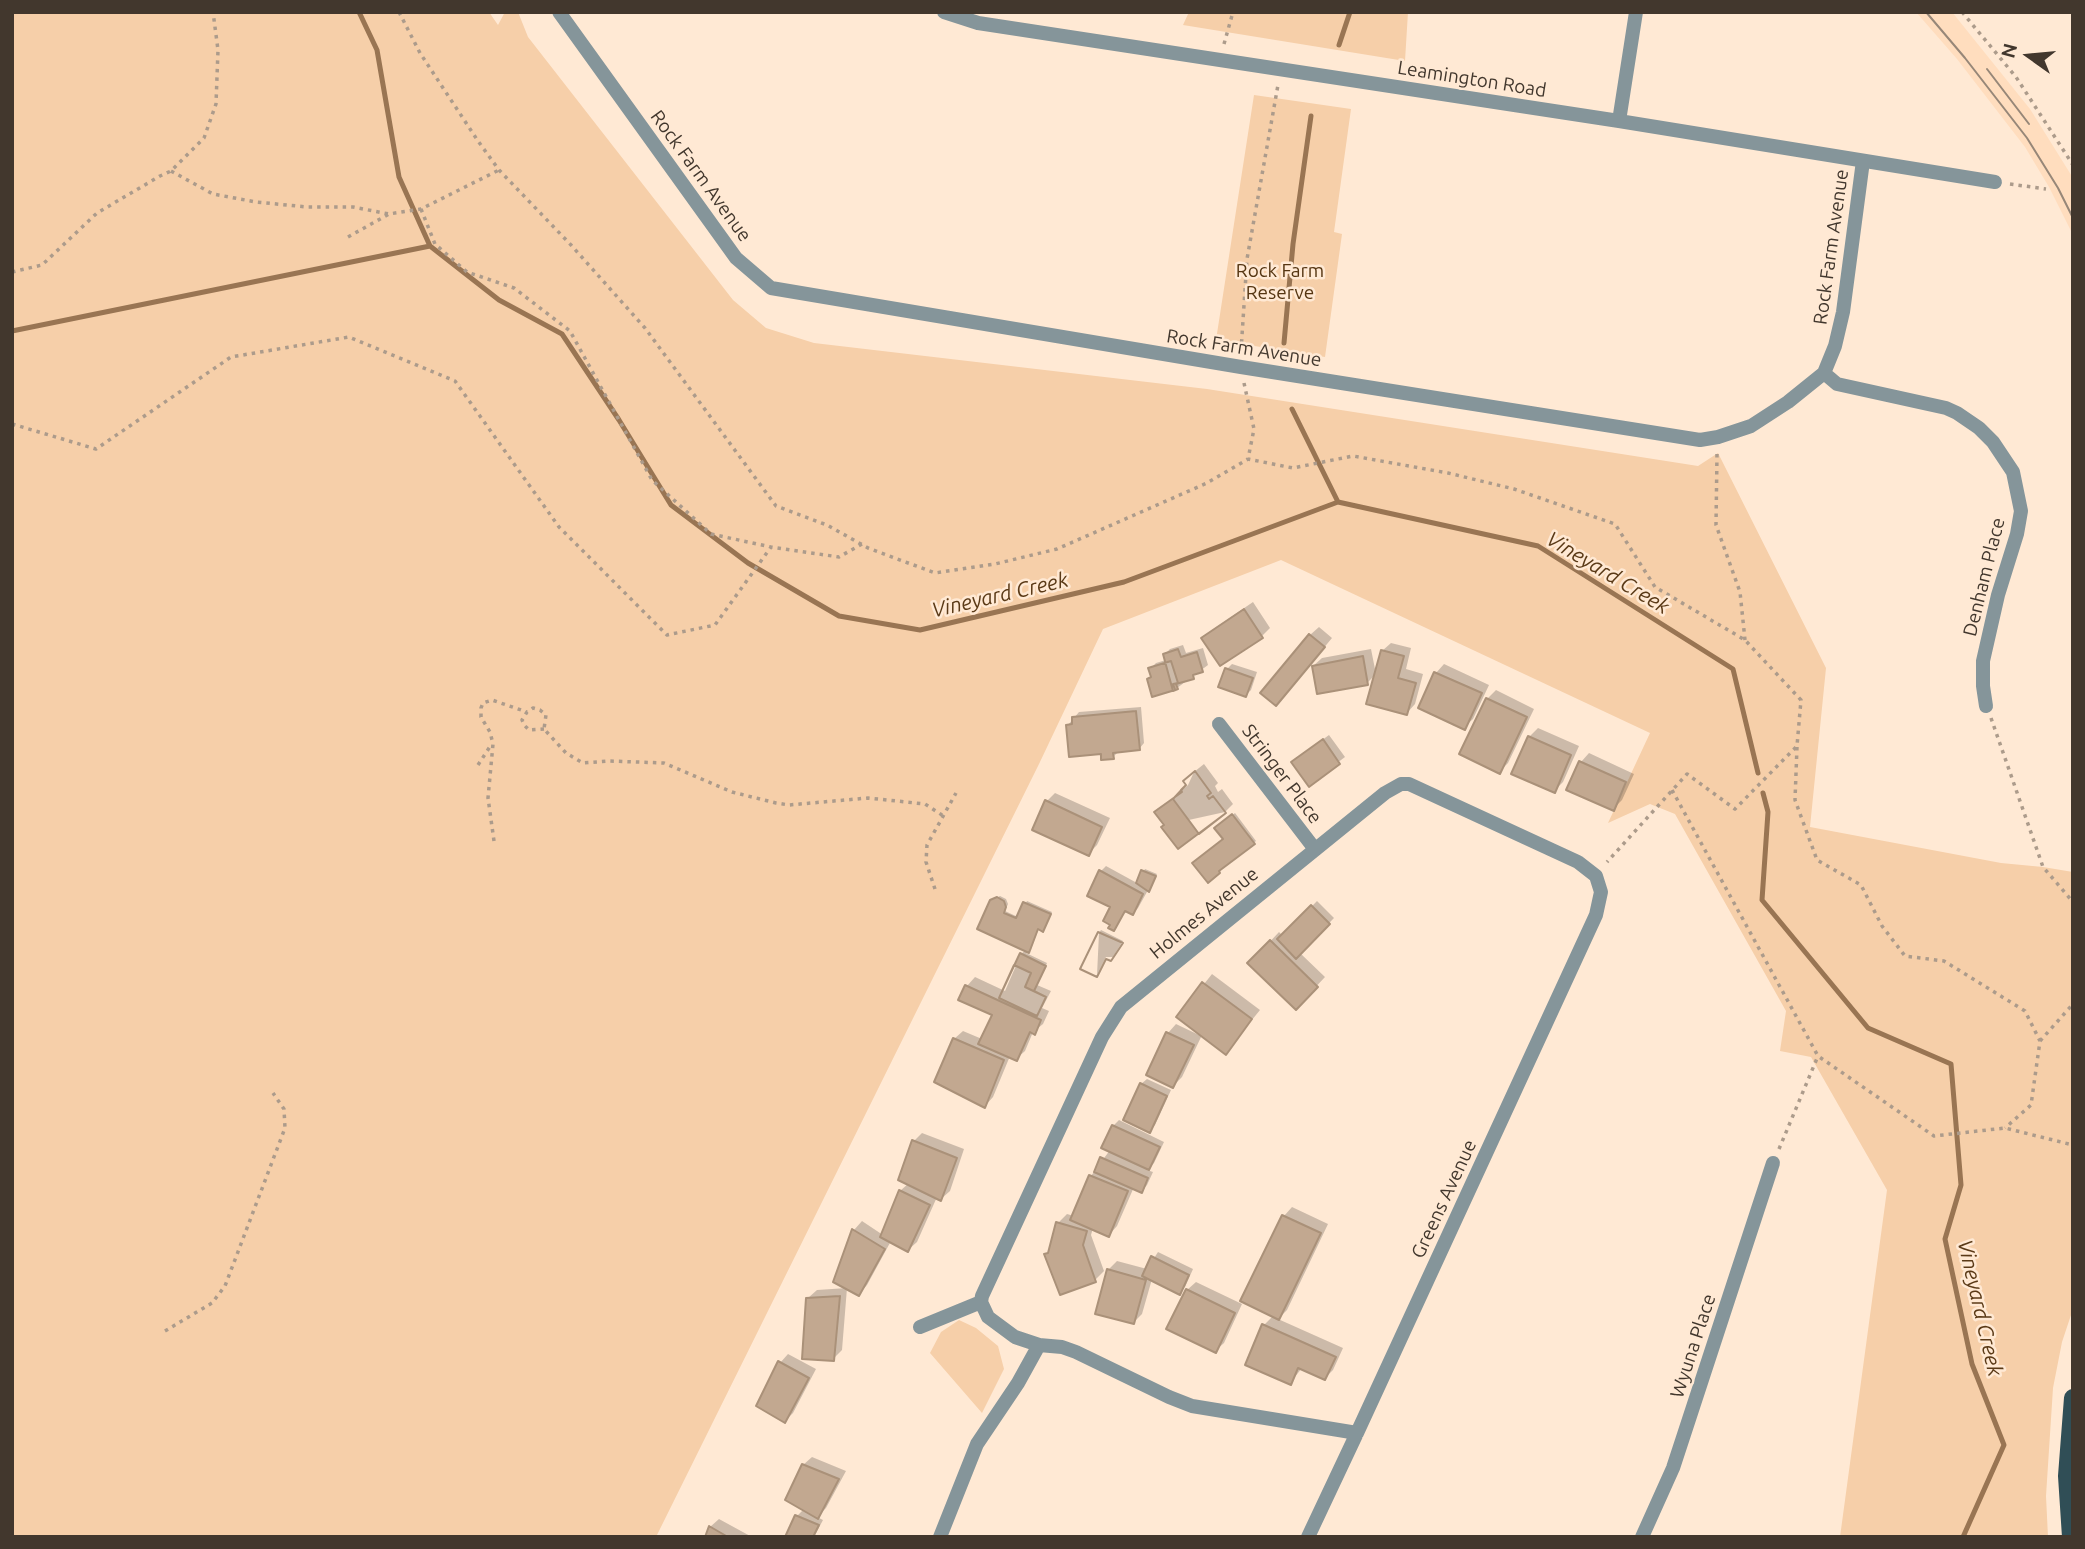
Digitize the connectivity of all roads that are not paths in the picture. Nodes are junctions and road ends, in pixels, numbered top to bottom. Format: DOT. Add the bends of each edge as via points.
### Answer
graph roads {
  1 [pos="559,12"];
  2 [pos="944,12"];
  3 [pos="1636,12"];
  4 [pos="1619,121"];
  5 [pos="1863,161"];
  6 [pos="1995,182"];
  7 [pos="1824,373"];
  8 [pos="1986,706"];
  9 [pos="1219,724"];
  10 [pos="1314,848"];
  11 [pos="1595,876"];
  12 [pos="1773,1163"];
  13 [pos="981,1302"];
  14 [pos="920,1326"];
  15 [pos="1039,1345"];
  16 [pos="2073,1398"];
  17 [pos="1357,1433"];
  18 [pos="940,1537"];
  19 [pos="1308,1537"];
  20 [pos="1642,1537"];
  21 [pos="2071,1537"];
  1 -- 7 [label="street, Rock Farm Avenue" via="736,258 771,288 1700,440 1751,426"];
  2 -- 4 [label="street, Leamington Road" via="978,23"];
  3 -- 4 [label="street"];
  4 -- 5 [label="street, Leamington Road"];
  5 -- 6 [label="street, Leamington Road"];
  5 -- 7 [label="street, Rock Farm Avenue" via="1843,312"];
  7 -- 8 [label="street, Denham Place" via="1837,384 1957,413 1993,442 2013,472 2021,511 1983,661"];
  9 -- 10 [label="street, Stringer Place"];
  10 -- 11 [label="street, Holmes Avenue" via="1392,788 1409,784 1578,862"];
  10 -- 13 [label="street, Holmes Avenue" via="1135,994 1111,1021 989,1276"];
  11 -- 17 [label="street, Greens Avenue" via="1601,892 1596,915"];
  12 -- 20 [label="street, Wyuna Place" via="1674,1468"];
  13 -- 14 [label="street"];
  13 -- 15 [label="street" via="994,1324"];
  15 -- 17 [label="street" via="1076,1352 1192,1406"];
  15 -- 18 [label="street" via="977,1444"];
  16 -- 21 [label="main road" via="2067,1476"];
  17 -- 19 [label="street, Greens Avenue"];
}
